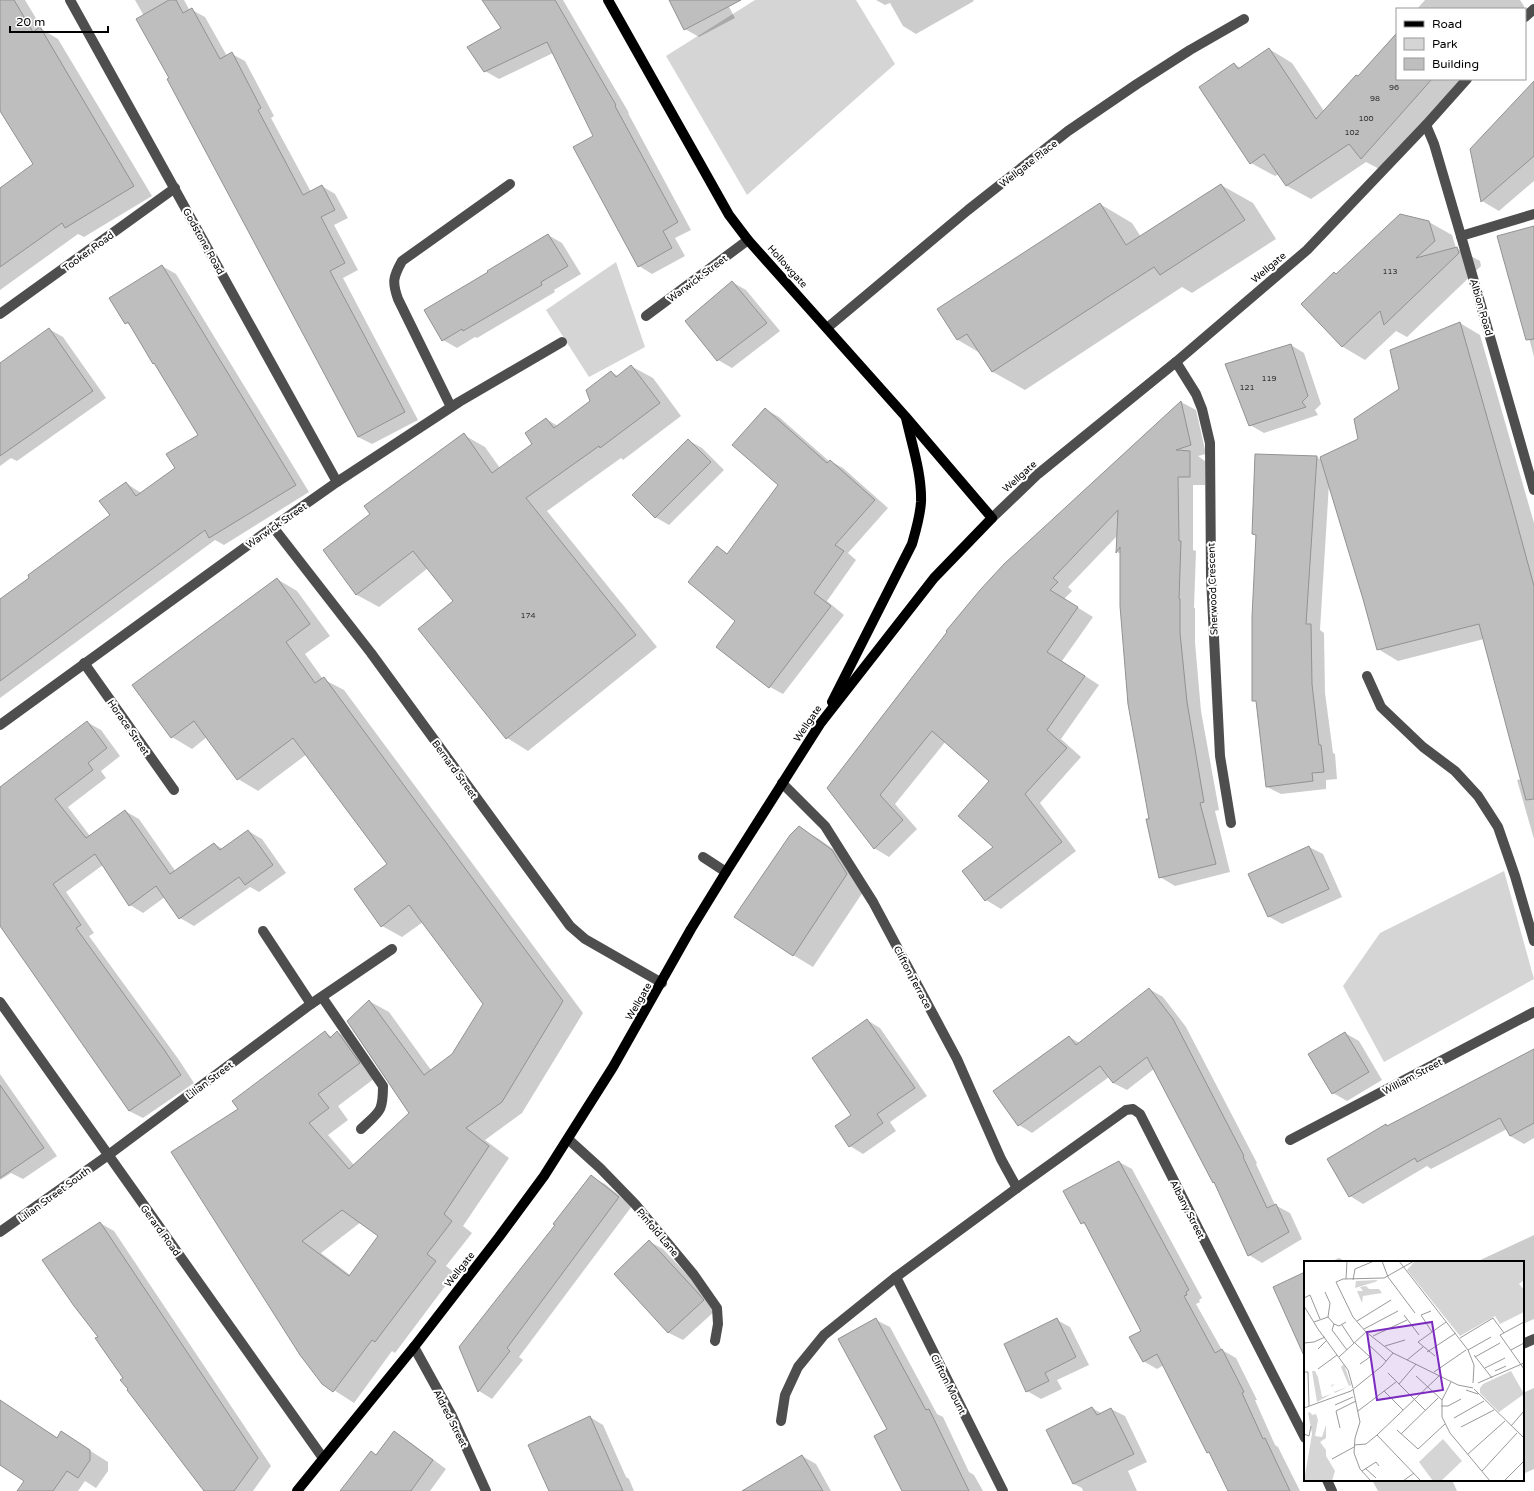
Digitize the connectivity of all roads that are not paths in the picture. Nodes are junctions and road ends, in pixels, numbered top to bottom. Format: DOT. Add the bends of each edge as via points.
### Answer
graph roads {
  1 [pos="70,0"];
  2 [pos="608,0"];
  3 [pos="1534,9"];
  4 [pos="1526,16"];
  5 [pos="1244,19"];
  6 [pos="1466,80"];
  7 [pos="1426,126"];
  8 [pos="510,184"];
  9 [pos="175,188"];
  10 [pos="1534,214"];
  11 [pos="1461,236"];
  12 [pos="748,240"];
  13 [pos="0,314"];
  14 [pos="646,316"];
  15 [pos="827,328"];
  16 [pos="562,342"];
  17 [pos="1176,362"];
  18 [pos="450,407"];
  19 [pos="905,416"];
  20 [pos="337,482"];
  21 [pos="1534,490"];
  22 [pos="992,518"];
  23 [pos="273,526"];
  24 [pos="84,664"];
  25 [pos="1367,676"];
  26 [pos="820,724"];
  27 [pos="0,725"];
  28 [pos="782,783"];
  29 [pos="174,790"];
  30 [pos="1231,823"];
  31 [pos="703,857"];
  32 [pos="726,872"];
  33 [pos="264,931"];
  34 [pos="1534,941"];
  35 [pos="392,949"];
  36 [pos="662,983"];
  37 [pos="322,997"];
  38 [pos="0,1002"];
  39 [pos="311,1004"];
  40 [pos="1534,1012"];
  41 [pos="361,1129"];
  42 [pos="568,1139"];
  43 [pos="1290,1140"];
  44 [pos="107,1156"];
  45 [pos="1017,1188"];
  46 [pos="0,1232"];
  47 [pos="896,1277"];
  48 [pos="1534,1339"];
  49 [pos="715,1342"];
  50 [pos="1524,1344"];
  51 [pos="414,1347"];
  52 [pos="781,1421"];
  53 [pos="1304,1436"];
  54 [pos="323,1458"];
  55 [pos="1327,1481"];
  56 [pos="297,1491"];
  57 [pos="486,1491"];
  58 [pos="1002,1491"];
  59 [pos="1332,1491"];
  1 -- 9 [label="street, Godstone Road"];
  2 -- 12 [label="main road, Hollowgate" via="729,215"];
  3 -- 4 [label="street"];
  5 -- 15 [label="street, Wellgate Place" via="1190,50 1068,131 962,215"];
  6 -- 7 [label="street, Wellgate"];
  7 -- 11 [label="street, Albion Road" via="1434,144"];
  7 -- 17 [label="street, Wellgate" via="1307,250"];
  8 -- 18 [label="street" via="402,261 395,273 393,286 398,299"];
  9 -- 13 [label="street, Tooker Road"];
  9 -- 20 [label="street, Godstone Road"];
  10 -- 11 [label="street"];
  11 -- 21 [label="street, Albion Road"];
  12 -- 14 [label="street, Warwick Street"];
  12 -- 15 [label="main road, Hollowgate"];
  15 -- 19 [label="main road, Hollowgate"];
  16 -- 18 [label="street, Warwick Street"];
  17 -- 22 [label="street, Wellgate" via="1038,474"];
  17 -- 30 [label="street, Sherwood Crescent" via="1196,394 1210,443 1211,578 1220,756"];
  18 -- 20 [label="street, Warwick Street"];
  19 -- 22 [label="main road, Hollowgate"];
  19 -- 26 [label="main road" via="919,473 919,520 912,544"];
  20 -- 23 [label="street, Warwick Street"];
  22 -- 26 [label="main road, Wellgate" via="934,578"];
  23 -- 24 [label="street, Warwick Street"];
  23 -- 36 [label="street, Bernard Street" via="371,653 570,926 585,939"];
  24 -- 27 [label="street, Warwick Street"];
  24 -- 29 [label="street, Horace Street"];
  25 -- 34 [label="street" via="1381,707 1423,747 1455,771 1478,796 1498,827 1516,876"];
  26 -- 28 [label="main road, Wellgate"];
  28 -- 32 [label="main road, Wellgate"];
  28 -- 45 [label="street, Clifton Terrace" via="825,826 873,902 957,1059 1001,1159"];
  31 -- 32 [label="street"];
  32 -- 36 [label="main road, Wellgate"];
  33 -- 39 [label="street"];
  35 -- 37 [label="street, Lilian Street"];
  36 -- 42 [label="main road, Wellgate"];
  37 -- 39 [label="street, Lilian Street"];
  37 -- 41 [label="street" via="383,1086 383,1104 379,1112"];
  38 -- 44 [label="street, Gerard Road"];
  39 -- 44 [label="street, Lilian Street"];
  40 -- 43 [label="street, William Street"];
  42 -- 49 [label="street, Pinfold Lane" via="635,1204 694,1275 717,1308"];
  42 -- 51 [label="main road, Wellgate" via="499,1237"];
  44 -- 46 [label="street, Lilian Street South"];
  44 -- 54 [label="street, Gerard Road"];
  45 -- 47 [label="street"];
  45 -- 53 [label="street, Albany Street" via="1126,1110 1133,1109 1140,1114"];
  47 -- 52 [label="street" via="824,1335 798,1367 785,1395"];
  47 -- 58 [label="street, Clifton Mount"];
  48 -- 50 [label="street"];
  51 -- 54 [label="main road, Wellgate"];
  51 -- 57 [label="street, Aldred Street" via="452,1416"];
  54 -- 56 [label="main road, Wellgate"];
  55 -- 59 [label="street"];
}
